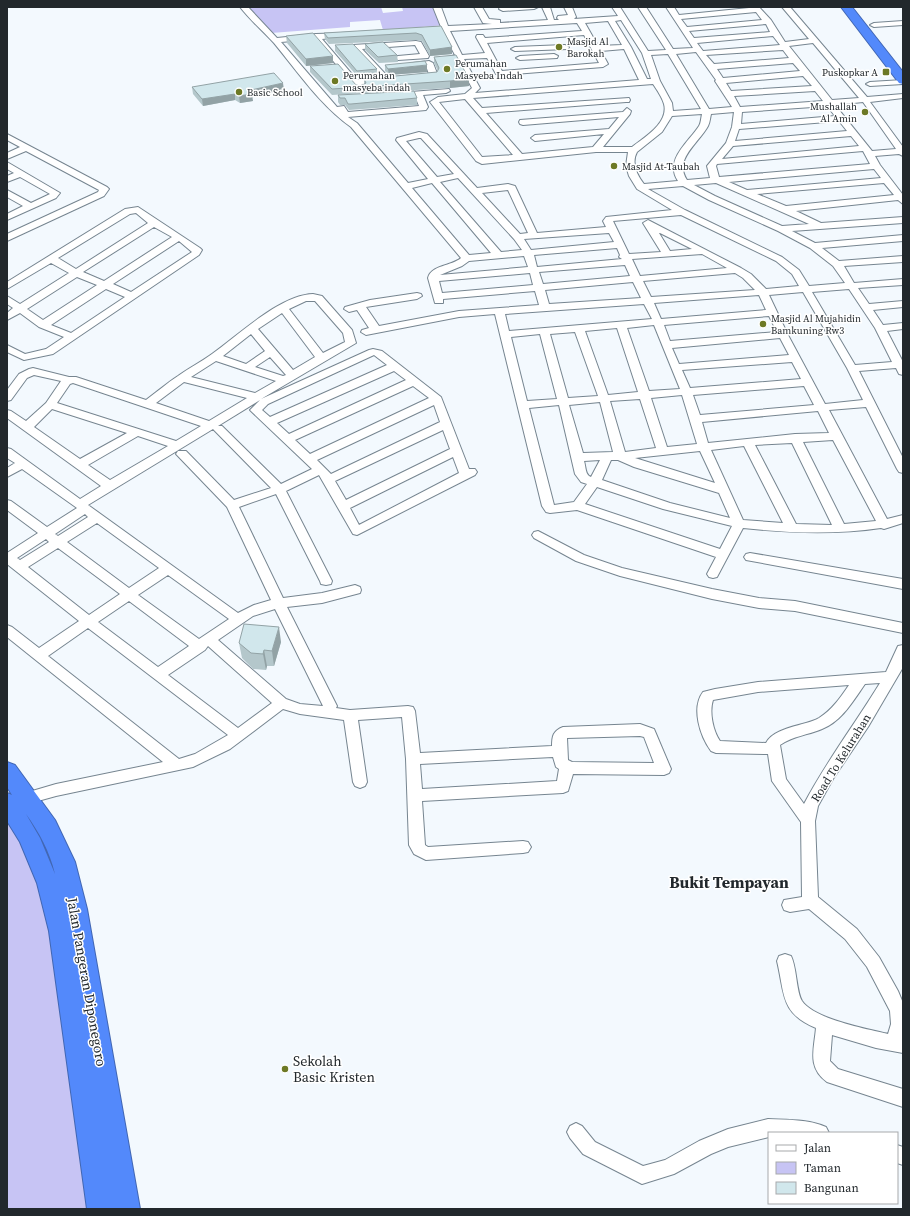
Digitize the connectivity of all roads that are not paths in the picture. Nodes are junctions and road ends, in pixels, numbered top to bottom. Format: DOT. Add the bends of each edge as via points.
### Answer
graph roads {
  1 [pos="244,7"];
  2 [pos="437,7"];
  3 [pos="478,7"];
  4 [pos="534,7"];
  5 [pos="546,7"];
  6 [pos="568,7"];
  7 [pos="616,7"];
  8 [pos="642,7"];
  9 [pos="670,7"];
  10 [pos="786,7"];
  11 [pos="502,8"];
  12 [pos="525,8"];
  13 [pos="756,9"];
  14 [pos="853,9"];
  15 [pos="676,17"];
  16 [pos="624,18"];
  17 [pos="551,19"];
  18 [pos="610,19"];
  19 [pos="530,20"];
  20 [pos="508,21"];
  21 [pos="580,21"];
  22 [pos="768,22"];
  23 [pos="903,24"];
  24 [pos="874,25"];
  25 [pos="446,29"];
  26 [pos="684,29"];
  27 [pos="323,30"];
  28 [pos="420,30"];
  29 [pos="586,33"];
  30 [pos="353,34"];
  31 [pos="775,34"];
  32 [pos="559,35"];
  33 [pos="316,36"];
  34 [pos="884,37"];
  35 [pos="275,38"];
  36 [pos="510,38"];
  37 [pos="692,41"];
  38 [pos="814,41"];
  39 [pos="385,46"];
  40 [pos="785,46"];
  41 [pos="565,47"];
  42 [pos="627,47"];
  43 [pos="515,49"];
  44 [pos="594,49"];
  45 [pos="700,51"];
  46 [pos="671,52"];
  47 [pos="646,54"];
  48 [pos="490,55"];
  49 [pos="459,57"];
  50 [pos="520,58"];
  51 [pos="432,59"];
  52 [pos="795,60"];
  53 [pos="342,66"];
  54 [pos="328,67"];
  55 [pos="712,67"];
  56 [pos="528,71"];
  57 [pos="807,73"];
  58 [pos="410,78"];
  59 [pos="643,79"];
  60 [pos="656,81"];
  61 [pos="719,81"];
  62 [pos="903,81"];
  63 [pos="356,82"];
  64 [pos="618,83"];
  65 [pos="476,88"];
  66 [pos="819,88"];
  67 [pos="418,94"];
  68 [pos="729,94"];
  69 [pos="387,96"];
  70 [pos="467,96"];
  71 [pos="903,96"];
  72 [pos="367,98"];
  73 [pos="881,98"];
  74 [pos="626,100"];
  75 [pos="865,100"];
  76 [pos="831,103"];
  77 [pos="514,108"];
  78 [pos="738,110"];
  79 [pos="479,111"];
  80 [pos="707,112"];
  81 [pos="626,114"];
  82 [pos="669,114"];
  83 [pos="842,118"];
  84 [pos="523,122"];
  85 [pos="736,127"];
  86 [pos="611,131"];
  87 [pos="854,133"];
  88 [pos="7,137"];
  89 [pos="535,138"];
  90 [pos="730,144"];
  91 [pos="26,148"];
  92 [pos="596,149"];
  93 [pos="634,150"];
  94 [pos="868,151"];
  95 [pos="902,152"];
  96 [pos="546,154"];
  97 [pos="7,156"];
  98 [pos="519,156"];
  99 [pos="715,162"];
  100 [pos="7,165"];
  101 [pos="876,166"];
  102 [pos="21,172"];
  103 [pos="461,175"];
  104 [pos="7,179"];
  105 [pos="433,180"];
  106 [pos="716,180"];
  107 [pos="888,180"];
  108 [pos="684,183"];
  109 [pos="406,186"];
  110 [pos="640,187"];
  111 [pos="476,191"];
  112 [pos="748,192"];
  113 [pos="7,193"];
  114 [pos="902,199"];
  115 [pos="30,206"];
  116 [pos="785,209"];
  117 [pos="682,212"];
  118 [pos="642,216"];
  119 [pos="7,217"];
  120 [pos="903,220"];
  121 [pos="154,223"];
  122 [pos="7,224"];
  123 [pos="819,225"];
  124 [pos="650,226"];
  125 [pos="781,229"];
  126 [pos="611,230"];
  127 [pos="20,232"];
  128 [pos="534,236"];
  129 [pos="179,237"];
  130 [pos="518,237"];
  131 [pos="7,238"];
  132 [pos="903,238"];
  133 [pos="618,245"];
  134 [pos="812,246"];
  135 [pos="703,251"];
  136 [pos="528,252"];
  137 [pos="667,254"];
  138 [pos="498,255"];
  139 [pos="466,258"];
  140 [pos="903,258"];
  141 [pos="52,259"];
  142 [pos="625,259"];
  143 [pos="837,264"];
  144 [pos="534,270"];
  145 [pos="738,270"];
  146 [pos="76,273"];
  147 [pos="434,278"];
  148 [pos="636,278"];
  149 [pos="903,282"];
  150 [pos="104,285"];
  151 [pos="852,285"];
  152 [pos="7,286"];
  153 [pos="540,287"];
  154 [pos="806,289"];
  155 [pos="762,291"];
  156 [pos="132,296"];
  157 [pos="417,296"];
  158 [pos="7,299"];
  159 [pos="646,300"];
  160 [pos="903,304"];
  161 [pos="545,307"];
  162 [pos="867,307"];
  163 [pos="283,308"];
  164 [pos="21,309"];
  165 [pos="499,310"];
  166 [pos="772,313"];
  167 [pos="7,317"];
  168 [pos="658,322"];
  169 [pos="43,325"];
  170 [pos="621,325"];
  171 [pos="903,326"];
  172 [pos="252,328"];
  173 [pos="579,328"];
  174 [pos="880,328"];
  175 [pos="544,331"];
  176 [pos="505,334"];
  177 [pos="783,335"];
  178 [pos="72,337"];
  179 [pos="7,338"];
  180 [pos="666,345"];
  181 [pos="7,348"];
  182 [pos="898,351"];
  183 [pos="270,352"];
  184 [pos="35,356"];
  185 [pos="215,357"];
  186 [pos="321,358"];
  187 [pos="796,358"];
  188 [pos="395,366"];
  189 [pos="248,367"];
  190 [pos="676,367"];
  191 [pos="852,368"];
  192 [pos="901,368"];
  193 [pos="182,378"];
  194 [pos="288,378"];
  195 [pos="69,380"];
  196 [pos="414,381"];
  197 [pos="809,382"];
  198 [pos="687,393"];
  199 [pos="644,396"];
  200 [pos="255,397"];
  201 [pos="7,398"];
  202 [pos="604,398"];
  203 [pos="436,399"];
  204 [pos="563,402"];
  205 [pos="869,403"];
  206 [pos="148,404"];
  207 [pos="50,405"];
  208 [pos="522,405"];
  209 [pos="821,407"];
  210 [pos="7,413"];
  211 [pos="697,418"];
  212 [pos="269,422"];
  213 [pos="446,424"];
  214 [pos="28,426"];
  215 [pos="213,427"];
  216 [pos="137,432"];
  217 [pos="836,436"];
  218 [pos="795,438"];
  219 [pos="287,439"];
  220 [pos="748,442"];
  221 [pos="704,447"];
  222 [pos="180,449"];
  223 [pos="456,451"];
  224 [pos="663,451"];
  225 [pos="7,452"];
  226 [pos="620,456"];
  227 [pos="578,457"];
  228 [pos="607,457"];
  229 [pos="309,459"];
  230 [pos="22,464"];
  231 [pos="81,464"];
  232 [pos="903,469"];
  233 [pos="320,470"];
  234 [pos="7,473"];
  235 [pos="328,480"];
  236 [pos="595,482"];
  237 [pos="110,486"];
  238 [pos="279,489"];
  239 [pos="723,490"];
  240 [pos="7,504"];
  241 [pos="232,505"];
  242 [pos="83,506"];
  243 [pos="343,506"];
  244 [pos="578,506"];
  245 [pos="96,517"];
  246 [pos="903,519"];
  247 [pos="738,524"];
  248 [pos="884,525"];
  249 [pos="792,529"];
  250 [pos="840,529"];
  251 [pos="47,533"];
  252 [pos="538,535"];
  253 [pos="58,542"];
  254 [pos="722,555"];
  255 [pos="750,557"];
  256 [pos="8,558"];
  257 [pos="20,566"];
  258 [pos="167,569"];
  259 [pos="713,574"];
  260 [pos="326,581"];
  261 [pos="903,584"];
  262 [pos="355,590"];
  263 [pos="129,594"];
  264 [pos="279,603"];
  265 [pos="238,619"];
  266 [pos="89,622"];
  267 [pos="903,628"];
  268 [pos="7,630"];
  269 [pos="205,643"];
  270 [pos="903,650"];
  271 [pos="39,655"];
  272 [pos="159,674"];
  273 [pos="890,678"];
  274 [pos="860,680"];
  275 [pos="281,704"];
  276 [pos="330,706"];
  277 [pos="350,715"];
  278 [pos="238,735"];
  279 [pos="773,749"];
  280 [pos="559,751"];
  281 [pos="413,759"];
  282 [pos="176,765"];
  283 [pos="567,767"];
  284 [pos="7,771"];
  285 [pos="360,782"];
  286 [pos="415,795"];
  287 [pos="17,800"];
  288 [pos="808,822"];
  289 [pos="523,847"];
  290 [pos="810,900"];
  291 [pos="790,905"];
  292 [pos="785,961"];
  293 [pos="825,1024"];
  294 [pos="899,1045"];
  295 [pos="903,1098"];
  296 [pos="576,1132"];
  297 [pos="813,1132"];
  298 [pos="101,1209"];
  299 [pos="126,1209"];
  1 -- 35 [label="street"];
  2 -- 25 [label="street"];
  3 -- 20 [label="street" via="486,22"];
  4 -- 12 [label="street"];
  5 -- 17 [label="street"];
  6 -- 17 [label="street" via="572,18"];
  7 -- 16 [label="street"];
  8 -- 46 [label="street"];
  9 -- 15 [label="street"];
  10 -- 38 [label="street"];
  11 -- 12 [label="street"];
  11 -- 20 [label="street"];
  12 -- 19 [label="street"];
  13 -- 15 [label="street"];
  13 -- 22 [label="street"];
  14 -- 24 [label="highway"];
  14 -- 62 [label="highway"];
  15 -- 26 [label="street"];
  16 -- 18 [label="street"];
  16 -- 47 [label="street"];
  17 -- 19 [label="street"];
  18 -- 21 [label="street"];
  18 -- 42 [label="street"];
  19 -- 20 [label="street"];
  21 -- 25 [label="street"];
  21 -- 29 [label="street"];
  22 -- 26 [label="street"];
  22 -- 31 [label="street"];
  23 -- 24 [label="street"];
  24 -- 34 [label="highway"];
  25 -- 28 [label="street"];
  25 -- 49 [label="street"];
  26 -- 37 [label="street"];
  27 -- 35 [label="street"];
  29 -- 32 [label="street"];
  29 -- 44 [label="street"];
  30 -- 33 [label="street"];
  31 -- 37 [label="street"];
  31 -- 40 [label="street"];
  32 -- 36 [label="street"];
  32 -- 41 [label="street"];
  33 -- 35 [label="street"];
  33 -- 53 [label="street" via="330,48"];
  35 -- 67 [label="street" via="345,114 424,108"];
  35 -- 109 [label="street" via="320,95 354,125"];
  36 -- 43 [label="street"];
  36 -- 48 [label="street" via="481,39"];
  37 -- 45 [label="street"];
  38 -- 40 [label="street"];
  38 -- 75 [label="street"];
  39 -- 51 [label="street" via="418,44"];
  39 -- 51 [label="street" via="400,64"];
  39 -- 63 [label="street" via="352,47 380,68 391,80"];
  40 -- 45 [label="street"];
  40 -- 52 [label="street"];
  41 -- 43 [label="street"];
  41 -- 50 [label="street" via="569,55"];
  42 -- 44 [label="street"];
  42 -- 59 [label="street"];
  43 -- 50 [label="street"];
  44 -- 56 [label="street" via="604,64 574,64 559,72"];
  45 -- 46 [label="street"];
  45 -- 55 [label="street"];
  46 -- 47 [label="street"];
  46 -- 80 [label="street"];
  47 -- 60 [label="street"];
  48 -- 49 [label="street"];
  48 -- 56 [label="street" via="501,73"];
  49 -- 51 [label="street"];
  49 -- 65 [label="street"];
  50 -- 56 [label="street"];
  51 -- 58 [label="street" via="434,76"];
  52 -- 55 [label="street"];
  52 -- 57 [label="street"];
  53 -- 54 [label="street"];
  53 -- 63 [label="street"];
  55 -- 61 [label="street"];
  57 -- 61 [label="street"];
  57 -- 66 [label="street"];
  59 -- 60 [label="street"];
  59 -- 64 [label="street"];
  59 -- 65 [label="street"];
  60 -- 82 [label="street" via="668,103"];
  61 -- 68 [label="street"];
  62 -- 73 [label="street" via="870,84"];
  63 -- 72 [label="street"];
  64 -- 70 [label="street"];
  64 -- 74 [label="street"];
  65 -- 67 [label="street"];
  65 -- 70 [label="street"];
  66 -- 68 [label="street"];
  66 -- 76 [label="street"];
  67 -- 69 [label="street"];
  68 -- 78 [label="street"];
  70 -- 79 [label="street"];
  70 -- 98 [label="street" via="438,99 434,102 480,160"];
  71 -- 73 [label="street"];
  73 -- 75 [label="street"];
  74 -- 77 [label="street"];
  74 -- 81 [label="street"];
  75 -- 76 [label="street"];
  75 -- 95 [label="street"];
  76 -- 78 [label="street"];
  76 -- 83 [label="street"];
  77 -- 79 [label="street"];
  77 -- 84 [label="street"];
  78 -- 80 [label="street"];
  78 -- 85 [label="street"];
  79 -- 98 [label="street"];
  80 -- 82 [label="street"];
  80 -- 108 [label="street" via="704,125 679,160 677,167"];
  81 -- 84 [label="street"];
  81 -- 86 [label="street"];
  82 -- 93 [label="street" via="659,130"];
  83 -- 85 [label="street"];
  83 -- 87 [label="street"];
  84 -- 89 [label="street"];
  85 -- 90 [label="street"];
  86 -- 89 [label="street"];
  86 -- 92 [label="street"];
  87 -- 90 [label="street"];
  87 -- 94 [label="street"];
  88 -- 91 [label="street"];
  89 -- 96 [label="street"];
  90 -- 99 [label="street"];
  91 -- 97 [label="street"];
  91 -- 127 [label="street" via="104,189 101,194"];
  92 -- 93 [label="street"];
  92 -- 96 [label="street"];
  93 -- 110 [label="street" via="630,166 632,176"];
  94 -- 95 [label="street"];
  94 -- 99 [label="street"];
  94 -- 101 [label="street"];
  96 -- 98 [label="street"];
  99 -- 106 [label="street" via="711,166"];
  100 -- 102 [label="street"];
  101 -- 106 [label="street"];
  101 -- 107 [label="street"];
  102 -- 104 [label="street"];
  102 -- 115 [label="street" via="55,193"];
  103 -- 105 [label="street"];
  103 -- 105 [label="street" via="424,136 400,140"];
  103 -- 111 [label="street"];
  105 -- 109 [label="street"];
  105 -- 138 [label="street"];
  106 -- 108 [label="street"];
  106 -- 112 [label="street"];
  107 -- 112 [label="street"];
  107 -- 114 [label="street"];
  108 -- 110 [label="street"];
  108 -- 125 [label="street"];
  109 -- 139 [label="street"];
  110 -- 117 [label="street"];
  111 -- 128 [label="street" via="511,187"];
  111 -- 130 [label="street"];
  112 -- 116 [label="street"];
  113 -- 115 [label="street"];
  114 -- 116 [label="street"];
  115 -- 119 [label="street"];
  116 -- 123 [label="street"];
  117 -- 118 [label="street"];
  117 -- 154 [label="street" via="779,259 796,272"];
  118 -- 124 [label="street"];
  118 -- 126 [label="street" via="608,219"];
  120 -- 123 [label="street"];
  121 -- 129 [label="street"];
  121 -- 141 [label="street" via="138,210 128,211"];
  121 -- 146 [label="street"];
  122 -- 127 [label="street"];
  123 -- 125 [label="street"];
  124 -- 135 [label="street"];
  124 -- 137 [label="street"];
  125 -- 134 [label="street"];
  126 -- 128 [label="street"];
  126 -- 133 [label="street"];
  127 -- 131 [label="street"];
  128 -- 130 [label="street"];
  129 -- 150 [label="street"];
  129 -- 156 [label="street" via="196,248 197,252"];
  130 -- 136 [label="street"];
  132 -- 134 [label="street"];
  133 -- 136 [label="street"];
  133 -- 142 [label="street"];
  134 -- 143 [label="street"];
  135 -- 137 [label="street"];
  135 -- 145 [label="street"];
  136 -- 138 [label="street"];
  136 -- 144 [label="street"];
  137 -- 142 [label="street"];
  138 -- 139 [label="street"];
  139 -- 147 [label="street" via="462,264 454,268 435,273"];
  140 -- 143 [label="street"];
  141 -- 146 [label="street"];
  141 -- 152 [label="street"];
  142 -- 144 [label="street"];
  142 -- 148 [label="street"];
  143 -- 151 [label="street"];
  144 -- 147 [label="street"];
  144 -- 153 [label="street"];
  145 -- 148 [label="street"];
  145 -- 155 [label="street"];
  146 -- 150 [label="street"];
  146 -- 164 [label="street"];
  147 -- 153 [label="street" via="439,298"];
  148 -- 153 [label="street"];
  148 -- 159 [label="street"];
  149 -- 151 [label="street"];
  150 -- 156 [label="street"];
  150 -- 169 [label="street"];
  151 -- 154 [label="street"];
  151 -- 162 [label="street"];
  153 -- 161 [label="street"];
  154 -- 155 [label="street"];
  154 -- 191 [label="street"];
  155 -- 159 [label="street"];
  155 -- 166 [label="street"];
  156 -- 178 [label="street"];
  157 -- 165 [label="street" via="354,308 370,330 459,314"];
  158 -- 164 [label="street"];
  159 -- 161 [label="street"];
  159 -- 168 [label="street"];
  160 -- 162 [label="street"];
  161 -- 165 [label="street"];
  162 -- 174 [label="street"];
  163 -- 172 [label="street"];
  163 -- 186 [label="street"];
  163 -- 186 [label="street" via="301,299 318,298 348,332 350,345"];
  164 -- 167 [label="street"];
  164 -- 169 [label="street"];
  165 -- 176 [label="street"];
  166 -- 168 [label="street"];
  166 -- 177 [label="street"];
  168 -- 170 [label="street"];
  168 -- 180 [label="street"];
  169 -- 178 [label="street"];
  170 -- 173 [label="street"];
  170 -- 199 [label="street"];
  171 -- 174 [label="street"];
  172 -- 183 [label="street"];
  172 -- 185 [label="street"];
  173 -- 175 [label="street"];
  173 -- 202 [label="street"];
  174 -- 182 [label="street"];
  175 -- 176 [label="street"];
  175 -- 204 [label="street"];
  176 -- 208 [label="street"];
  177 -- 180 [label="street"];
  177 -- 187 [label="street"];
  178 -- 184 [label="street" via="49,352"];
  179 -- 184 [label="street"];
  180 -- 190 [label="street"];
  181 -- 184 [label="street" via="21,356"];
  182 -- 192 [label="street"];
  183 -- 189 [label="street"];
  183 -- 194 [label="street"];
  185 -- 189 [label="street"];
  185 -- 193 [label="street"];
  186 -- 194 [label="street"];
  187 -- 190 [label="street"];
  187 -- 197 [label="street"];
  188 -- 196 [label="street"];
  188 -- 212 [label="street"];
  188 -- 212 [label="street" via="373,352 264,402 256,410"];
  189 -- 194 [label="street"];
  190 -- 198 [label="street"];
  191 -- 192 [label="street"];
  191 -- 205 [label="street"];
  193 -- 200 [label="street"];
  193 -- 206 [label="street"];
  194 -- 200 [label="street"];
  195 -- 201 [label="street" via="33,371 23,376"];
  195 -- 206 [label="street" via="76,380"];
  195 -- 207 [label="street"];
  196 -- 203 [label="street"];
  196 -- 219 [label="street"];
  197 -- 198 [label="street"];
  197 -- 209 [label="street"];
  198 -- 199 [label="street"];
  198 -- 211 [label="street"];
  199 -- 202 [label="street"];
  199 -- 224 [label="street"];
  200 -- 215 [label="street"];
  202 -- 204 [label="street"];
  202 -- 226 [label="street"];
  203 -- 213 [label="street"];
  203 -- 229 [label="street"];
  204 -- 208 [label="street"];
  204 -- 227 [label="street"];
  205 -- 209 [label="street"];
  205 -- 232 [label="street"];
  206 -- 215 [label="street"];
  207 -- 214 [label="street"];
  207 -- 216 [label="street"];
  208 -- 244 [label="street" via="548,506 553,510"];
  209 -- 211 [label="street"];
  209 -- 217 [label="street"];
  210 -- 214 [label="street"];
  211 -- 221 [label="street"];
  212 -- 219 [label="street"];
  213 -- 223 [label="street"];
  213 -- 235 [label="street"];
  214 -- 231 [label="street"];
  215 -- 222 [label="street"];
  215 -- 238 [label="street"];
  216 -- 222 [label="street"];
  216 -- 231 [label="street"];
  217 -- 218 [label="street"];
  217 -- 248 [label="street"];
  218 -- 220 [label="street"];
  218 -- 250 [label="street"];
  219 -- 229 [label="street"];
  220 -- 221 [label="street"];
  220 -- 249 [label="street"];
  221 -- 224 [label="street"];
  221 -- 239 [label="street"];
  222 -- 237 [label="street"];
  222 -- 241 [label="street"];
  223 -- 243 [label="street"];
  223 -- 243 [label="street" via="468,474 357,531"];
  224 -- 226 [label="street"];
  225 -- 230 [label="street"];
  226 -- 228 [label="street"];
  226 -- 239 [label="street"];
  227 -- 228 [label="street"];
  227 -- 236 [label="street" via="582,476"];
  228 -- 236 [label="street"];
  229 -- 233 [label="street"];
  230 -- 234 [label="street"];
  230 -- 242 [label="street"];
  231 -- 237 [label="street"];
  233 -- 235 [label="street"];
  233 -- 238 [label="street"];
  235 -- 243 [label="street"];
  236 -- 244 [label="street"];
  236 -- 247 [label="street" via="667,506"];
  237 -- 242 [label="street"];
  238 -- 241 [label="street"];
  238 -- 260 [label="street"];
  239 -- 247 [label="street"];
  240 -- 251 [label="street"];
  241 -- 264 [label="street"];
  242 -- 245 [label="street"];
  242 -- 251 [label="street"];
  244 -- 254 [label="street"];
  245 -- 253 [label="street"];
  245 -- 258 [label="street"];
  246 -- 248 [label="street"];
  247 -- 249 [label="street"];
  247 -- 254 [label="street"];
  248 -- 250 [label="street"];
  249 -- 250 [label="street"];
  251 -- 253 [label="street"];
  251 -- 256 [label="street"];
  252 -- 267 [label="street" via="580,558 620,572 712,594 759,603 795,606"];
  253 -- 257 [label="street"];
  253 -- 263 [label="street"];
  254 -- 259 [label="street"];
  255 -- 261 [label="street"];
  256 -- 257 [label="street"];
  257 -- 266 [label="street"];
  258 -- 263 [label="street"];
  258 -- 265 [label="street"];
  262 -- 264 [label="street" via="323,598"];
  263 -- 266 [label="street"];
  263 -- 269 [label="street"];
  264 -- 265 [label="street" via="251,610"];
  264 -- 276 [label="street"];
  265 -- 269 [label="street"];
  266 -- 271 [label="street"];
  266 -- 272 [label="street"];
  268 -- 271 [label="street"];
  269 -- 272 [label="street"];
  269 -- 275 [label="street"];
  270 -- 273 [label="street, Road To Kelurahan"];
  271 -- 282 [label="street"];
  272 -- 278 [label="street"];
  273 -- 274 [label="street"];
  273 -- 288 [label="street, Road To Kelurahan" via="864,723 828,775 811,806"];
  274 -- 279 [label="street" via="830,718 823,723 777,739 773,743"];
  274 -- 279 [label="street" via="758,687 708,696 705,700 707,725 716,747"];
  275 -- 277 [label="street" via="300,710"];
  275 -- 278 [label="street"];
  277 -- 281 [label="street" via="408,711"];
  277 -- 285 [label="street"];
  278 -- 282 [label="street" via="200,759"];
  279 -- 288 [label="street" via="779,782"];
  280 -- 281 [label="street"];
  280 -- 283 [label="street" via="561,763"];
  280 -- 283 [label="street" via="559,737 563,733 640,730 651,737 664,769"];
  281 -- 286 [label="street"];
  282 -- 287 [label="street"];
  283 -- 286 [label="street" via="563,787"];
  284 -- 287 [label="highway, Jalan Pangeran Diponegoro"];
  286 -- 289 [label="street" via="417,845 426,854"];
  287 -- 298 [label="highway, Jalan Pangeran Diponegoro" via="29,838 48,883 61,931"];
  287 -- 299 [label="highway, Jalan Pangeran Diponegoro" via="47,826 64,862 76,916"];
  288 -- 290 [label="street, Road To Kelurahan"];
  290 -- 291 [label="street" via="807,903"];
  290 -- 294 [label="street" via="851,934 873,962 898,1011"];
  292 -- 293 [label="street" via="795,1004 802,1014"];
  293 -- 294 [label="street"];
  293 -- 295 [label="street" via="821,1062 826,1071 833,1076"];
  296 -- 297 [label="street" via="589,1148 642,1175 668,1168 705,1147 728,1138 768,1128"];
}
